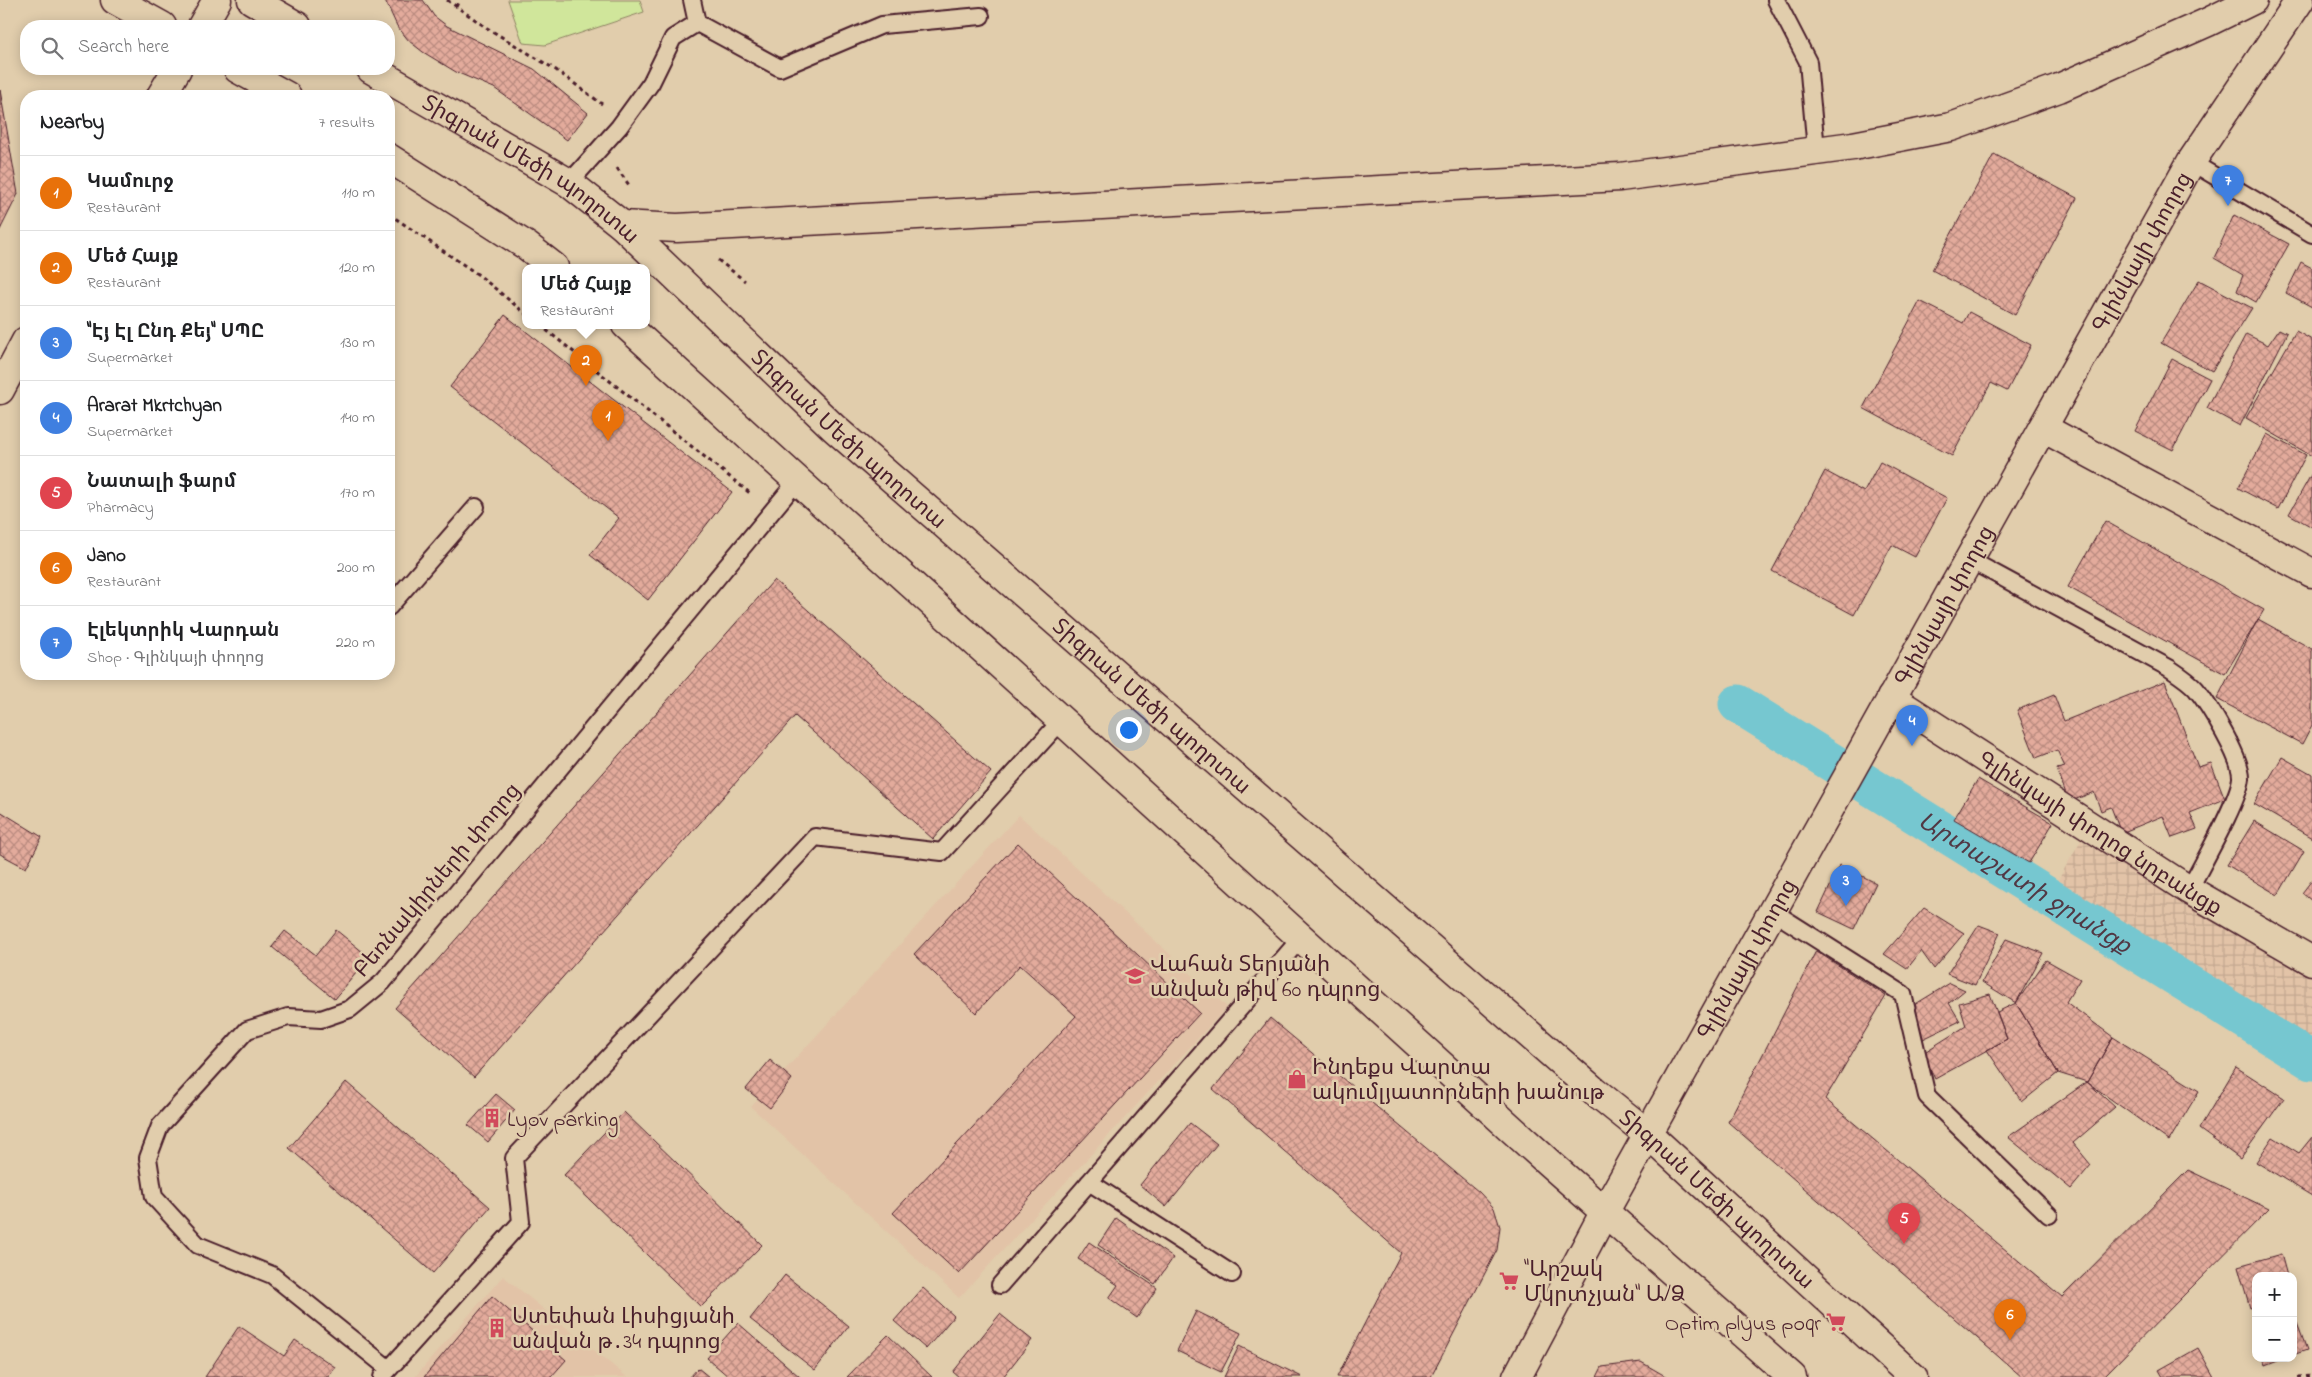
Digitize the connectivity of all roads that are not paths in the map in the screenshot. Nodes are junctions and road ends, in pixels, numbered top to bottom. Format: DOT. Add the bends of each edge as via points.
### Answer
graph roads {
  1 [pos="115,0"];
  2 [pos="217,0"];
  3 [pos="252,0"];
  4 [pos="692,0"];
  5 [pos="1776,0"];
  6 [pos="2253,0"];
  7 [pos="2300,0"];
  8 [pos="981,16"];
  9 [pos="151,20"];
  10 [pos="205,20"];
  11 [pos="287,20"];
  12 [pos="697,23"];
  13 [pos="173,75"];
  14 [pos="249,75"];
  15 [pos="381,75"];
  16 [pos="165,90"];
  17 [pos="276,90"];
  18 [pos="1816,150"];
  19 [pos="395,162"];
  20 [pos="2191,162"];
  21 [pos="570,183"];
  22 [pos="622,225"];
  23 [pos="2312,234"];
  24 [pos="550,264"];
  25 [pos="630,329"];
  26 [pos="20,352"];
  27 [pos="0,390"];
  28 [pos="2043,428"];
  29 [pos="798,480"];
  30 [pos="476,508"];
  31 [pos="1970,560"];
  32 [pos="2312,573"];
  33 [pos="395,600"];
  34 [pos="1891,698"];
  35 [pos="1061,721"];
  36 [pos="2189,890"];
  37 [pos="1772,910"];
  38 [pos="1301,938"];
  39 [pos="2312,962"];
  40 [pos="1648,1134"];
  41 [pos="1089,1182"];
  42 [pos="1604,1211"];
  43 [pos="2049,1215"];
  44 [pos="1232,1274"];
  45 [pos="1000,1285"];
  46 [pos="386,1373"];
  47 [pos="1517,1377"];
  48 [pos="1792,1377"];
  49 [pos="1913,1377"];
  1 -- 9 [label="main road"];
  2 -- 10 [label="main road"];
  3 -- 11 [label="main road"];
  4 -- 12 [label="lane"];
  5 -- 18 [label="lane" via="1808,62"];
  6 -- 18 [label="main road" via="2060,88 1951,127"];
  7 -- 20 [label="main road, Գլինկայի փողոց"];
  8 -- 12 [label="lane" via="882,25 780,68"];
  12 -- 21 [label="lane" via="673,38 651,84"];
  13 -- 16 [label="main road"];
  14 -- 17 [label="main road"];
  15 -- 21 [label="main road, Տիգրան Մեծի պողոտա"];
  18 -- 22 [label="main road" via="1620,177 677,228"];
  19 -- 24 [label="main road" via="528,246"];
  20 -- 23 [label="lane"];
  20 -- 28 [label="main road, Գլինկայի փողոց"];
  21 -- 22 [label="main road, Տիգրան Մեծի պողոտա"];
  22 -- 40 [label="main road, Տիգրան Մեծի պողոտա" via="834,428 1592,1090"];
  25 -- 29 [label="main road"];
  26 -- 27 [label="main road"];
  28 -- 31 [label="main road, Գլինկայի փողոց"];
  28 -- 32 [label="main road"];
  29 -- 35 [label="main road"];
  29 -- 46 [label="lane, Բեռնակիրների փողոց" via="383,982 350,1010 320,1018 288,1017 246,1030 160,1126 148,1158 154,1197 198,1245 272,1275"];
  30 -- 33 [label="lane"];
  31 -- 34 [label="main road, Գլինկայի փողոց"];
  31 -- 36 [label="lane" via="2169,668 2195,688 2213,714 2238,762 2240,778 2234,799"];
  34 -- 36 [label="main road, Գլինկայի փողոց նրբանցք"];
  34 -- 37 [label="main road, Գլինկայի փողոց"];
  35 -- 38 [label="main road"];
  35 -- 46 [label="lane, Բեռնակիրների փողոց" via="942,852 815,836 514,1158 521,1222"];
  36 -- 39 [label="main road, Գլինկայի փողոց նրբանցք"];
  37 -- 40 [label="main road, Գլինկայի փողոց"];
  37 -- 43 [label="lane" via="1903,994 1927,1096"];
  38 -- 41 [label="lane"];
  38 -- 42 [label="main road"];
  40 -- 42 [label="main road, Գլինկայի փողոց"];
  40 -- 49 [label="main road, Տիգրան Մեծի պողոտա"];
  41 -- 44 [label="lane"];
  41 -- 45 [label="lane"];
  42 -- 47 [label="main road, Գլինկայի փողոց"];
  42 -- 48 [label="main road"];
}
